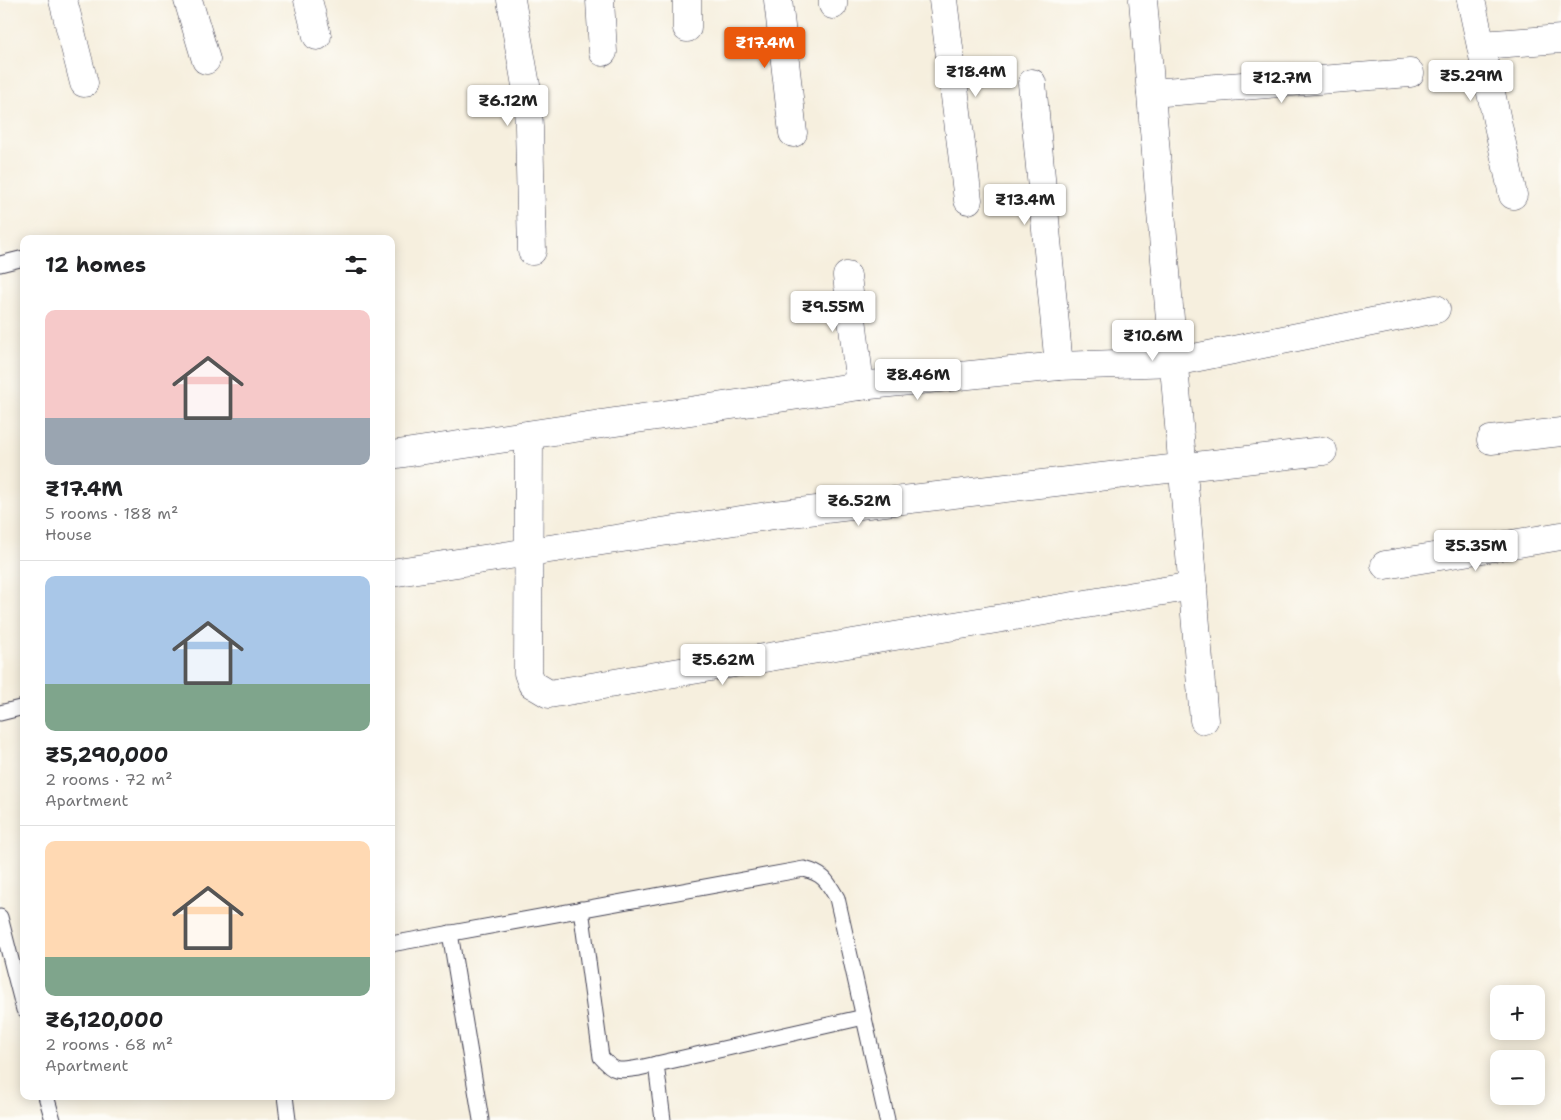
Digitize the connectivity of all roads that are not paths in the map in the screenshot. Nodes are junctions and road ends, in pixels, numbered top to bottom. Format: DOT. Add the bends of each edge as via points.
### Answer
graph roads {
  1 [pos="63,0"];
  2 [pos="188,0"];
  3 [pos="308,0"];
  4 [pos="511,0"];
  5 [pos="600,0"];
  6 [pos="686,0"];
  7 [pos="778,0"];
  8 [pos="943,0"];
  9 [pos="1143,0"];
  10 [pos="1472,0"];
  11 [pos="687,28"];
  12 [pos="318,36"];
  13 [pos="1561,39"];
  14 [pos="1481,45"];
  15 [pos="603,52"];
  16 [pos="206,60"];
  17 [pos="1410,73"];
  18 [pos="84,83"];
  19 [pos="1032,83"];
  20 [pos="1151,93"];
  21 [pos="794,133"];
  22 [pos="1513,195"];
  23 [pos="968,200"];
  24 [pos="532,251"];
  25 [pos="20,259"];
  26 [pos="0,264"];
  27 [pos="847,276"];
  28 [pos="1436,309"];
  29 [pos="1174,362"];
  30 [pos="1059,366"];
  31 [pos="860,386"];
  32 [pos="1561,432"];
  33 [pos="528,435"];
  34 [pos="1491,440"];
  35 [pos="1323,451"];
  36 [pos="395,454"];
  37 [pos="1183,468"];
  38 [pos="1561,536"];
  39 [pos="528,553"];
  40 [pos="1385,566"];
  41 [pos="395,572"];
  42 [pos="1193,586"];
  43 [pos="20,708"];
  44 [pos="0,713"];
  45 [pos="1204,720"];
  46 [pos="581,909"];
  47 [pos="0,918"];
  48 [pos="450,933"];
  49 [pos="395,943"];
  50 [pos="20,995"];
  51 [pos="864,1017"];
  52 [pos="656,1064"];
  53 [pos="47,1100"];
  54 [pos="286,1100"];
  55 [pos="53,1120"];
  56 [pos="288,1120"];
  57 [pos="482,1120"];
  58 [pos="663,1120"];
  59 [pos="887,1120"];
  1 -- 18 [label="street"];
  2 -- 16 [label="street"];
  3 -- 12 [label="street"];
  4 -- 24 [label="street" via="527,91"];
  5 -- 15 [label="street"];
  6 -- 11 [label="street"];
  7 -- 21 [label="street"];
  8 -- 23 [label="street"];
  9 -- 20 [label="street"];
  10 -- 14 [label="street"];
  13 -- 14 [label="street"];
  14 -- 22 [label="street"];
  17 -- 20 [label="street"];
  19 -- 30 [label="street"];
  20 -- 29 [label="street"];
  25 -- 26 [label="lane"];
  27 -- 31 [label="street"];
  28 -- 29 [label="street"];
  29 -- 30 [label="street"];
  29 -- 37 [label="street"];
  30 -- 31 [label="street"];
  31 -- 33 [label="street"];
  32 -- 34 [label="street"];
  33 -- 36 [label="street"];
  33 -- 39 [label="street"];
  35 -- 37 [label="street"];
  37 -- 39 [label="street" via="774,515"];
  37 -- 42 [label="street"];
  38 -- 40 [label="street"];
  39 -- 41 [label="street"];
  39 -- 42 [label="street" via="528,673 532,684 549,694"];
  42 -- 45 [label="street"];
  43 -- 44 [label="lane"];
  46 -- 48 [label="lane"];
  46 -- 51 [label="lane" via="804,869 816,872 828,882 837,898"];
  46 -- 52 [label="lane" via="601,1057 610,1067 621,1071"];
  47 -- 50 [label="lane"];
  48 -- 49 [label="lane"];
  48 -- 57 [label="lane"];
  51 -- 52 [label="lane"];
  51 -- 59 [label="lane"];
  52 -- 58 [label="lane"];
  53 -- 55 [label="lane"];
  54 -- 56 [label="lane"];
}
